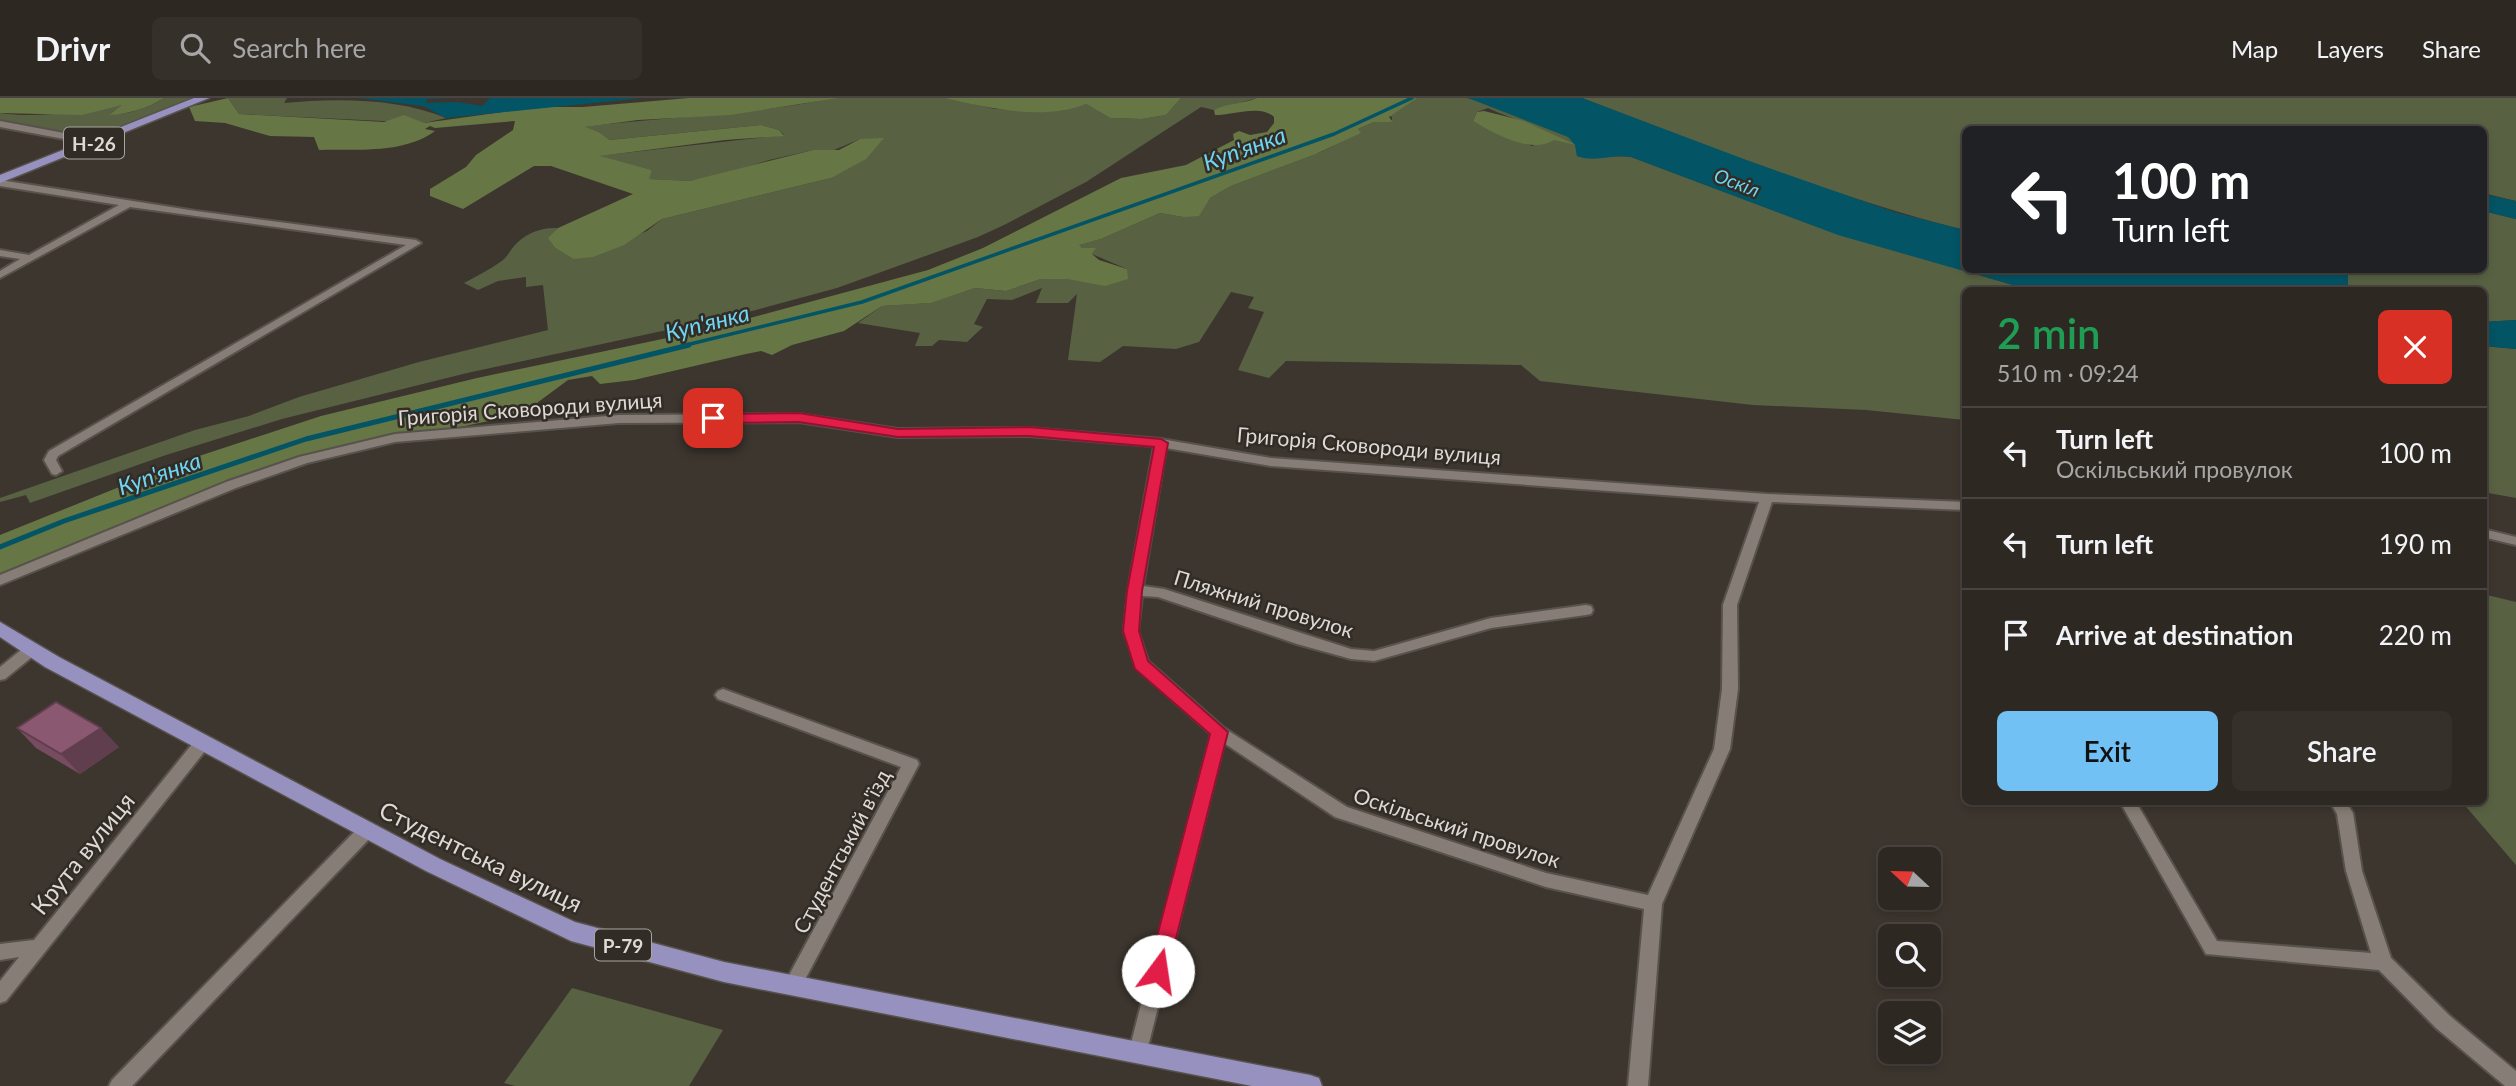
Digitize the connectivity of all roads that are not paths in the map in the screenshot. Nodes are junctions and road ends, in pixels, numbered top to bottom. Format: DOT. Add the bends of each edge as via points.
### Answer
graph roads {
  1 [pos="204,98"];
  2 [pos="0,124"];
  3 [pos="96,142"];
  4 [pos="0,181"];
  5 [pos="129,203"];
  6 [pos="0,253"];
  7 [pos="31,258"];
  8 [pos="0,275"];
  9 [pos="1161,443"];
  10 [pos="56,471"];
  11 [pos="1767,498"];
  12 [pos="1962,506"];
  13 [pos="2487,534"];
  14 [pos="2516,541"];
  15 [pos="0,580"];
  16 [pos="1135,591"];
  17 [pos="1586,610"];
  18 [pos="0,628"];
  19 [pos="32,649"];
  20 [pos="0,675"];
  21 [pos="723,695"];
  22 [pos="1219,732"];
  23 [pos="203,743"];
  24 [pos="2130,805"];
  25 [pos="2340,805"];
  26 [pos="367,830"];
  27 [pos="1653,904"];
  28 [pos="39,947"];
  29 [pos="0,951"];
  30 [pos="2383,962"];
  31 [pos="793,985"];
  32 [pos="0,995"];
  33 [pos="1138,1051"];
  34 [pos="2516,1083"];
  35 [pos="118,1086"];
  36 [pos="1310,1086"];
  37 [pos="1638,1086"];
  1 -- 3 [label="main road, Н-26"];
  2 -- 3 [label="street"];
  3 -- 4 [label="main road, Н-26"];
  4 -- 5 [label="street"];
  5 -- 7 [label="street"];
  5 -- 10 [label="street" via="416,243 53,454 50,460"];
  6 -- 7 [label="street"];
  7 -- 8 [label="street"];
  9 -- 11 [label="street, Григорія Сковороди вулиця" via="1271,462"];
  9 -- 15 [label="street, Григорія Сковороди вулиця" via="1029,432 898,433 799,418 619,419 395,439 273,470"];
  9 -- 16 [label="street, Оскільський провулок"];
  11 -- 12 [label="street, Григорія Сковороди вулиця"];
  11 -- 27 [label="street" via="1730,605 1730,689 1722,748"];
  13 -- 14 [label="street"];
  16 -- 17 [label="street, Пляжний провулок" via="1159,592 1303,640 1374,656 1492,623"];
  16 -- 22 [label="street, Оскільський провулок" via="1131,631 1141,664"];
  18 -- 19 [label="main road, Студентська вулиця / Р-79"];
  19 -- 20 [label="street"];
  19 -- 23 [label="main road, Студентська вулиця / Р-79"];
  21 -- 31 [label="street, Студентський в'їзд" via="911,764"];
  22 -- 27 [label="street, Оскільський провулок" via="1341,812 1546,880"];
  22 -- 33 [label="street"];
  23 -- 26 [label="main road, Студентська вулиця / Р-79"];
  23 -- 28 [label="street, Крута вулиця"];
  24 -- 30 [label="street" via="2211,948"];
  25 -- 30 [label="street" via="2354,871"];
  26 -- 31 [label="main road, Студентська вулиця / Р-79" via="571,931 724,972"];
  26 -- 35 [label="street"];
  27 -- 37 [label="street"];
  28 -- 29 [label="street"];
  28 -- 32 [label="street, Крута вулиця"];
  30 -- 34 [label="street" via="2443,1022"];
  31 -- 33 [label="main road, Студентська вулиця / Р-79"];
  33 -- 36 [label="main road, Студентська вулиця / Р-79"];
}
